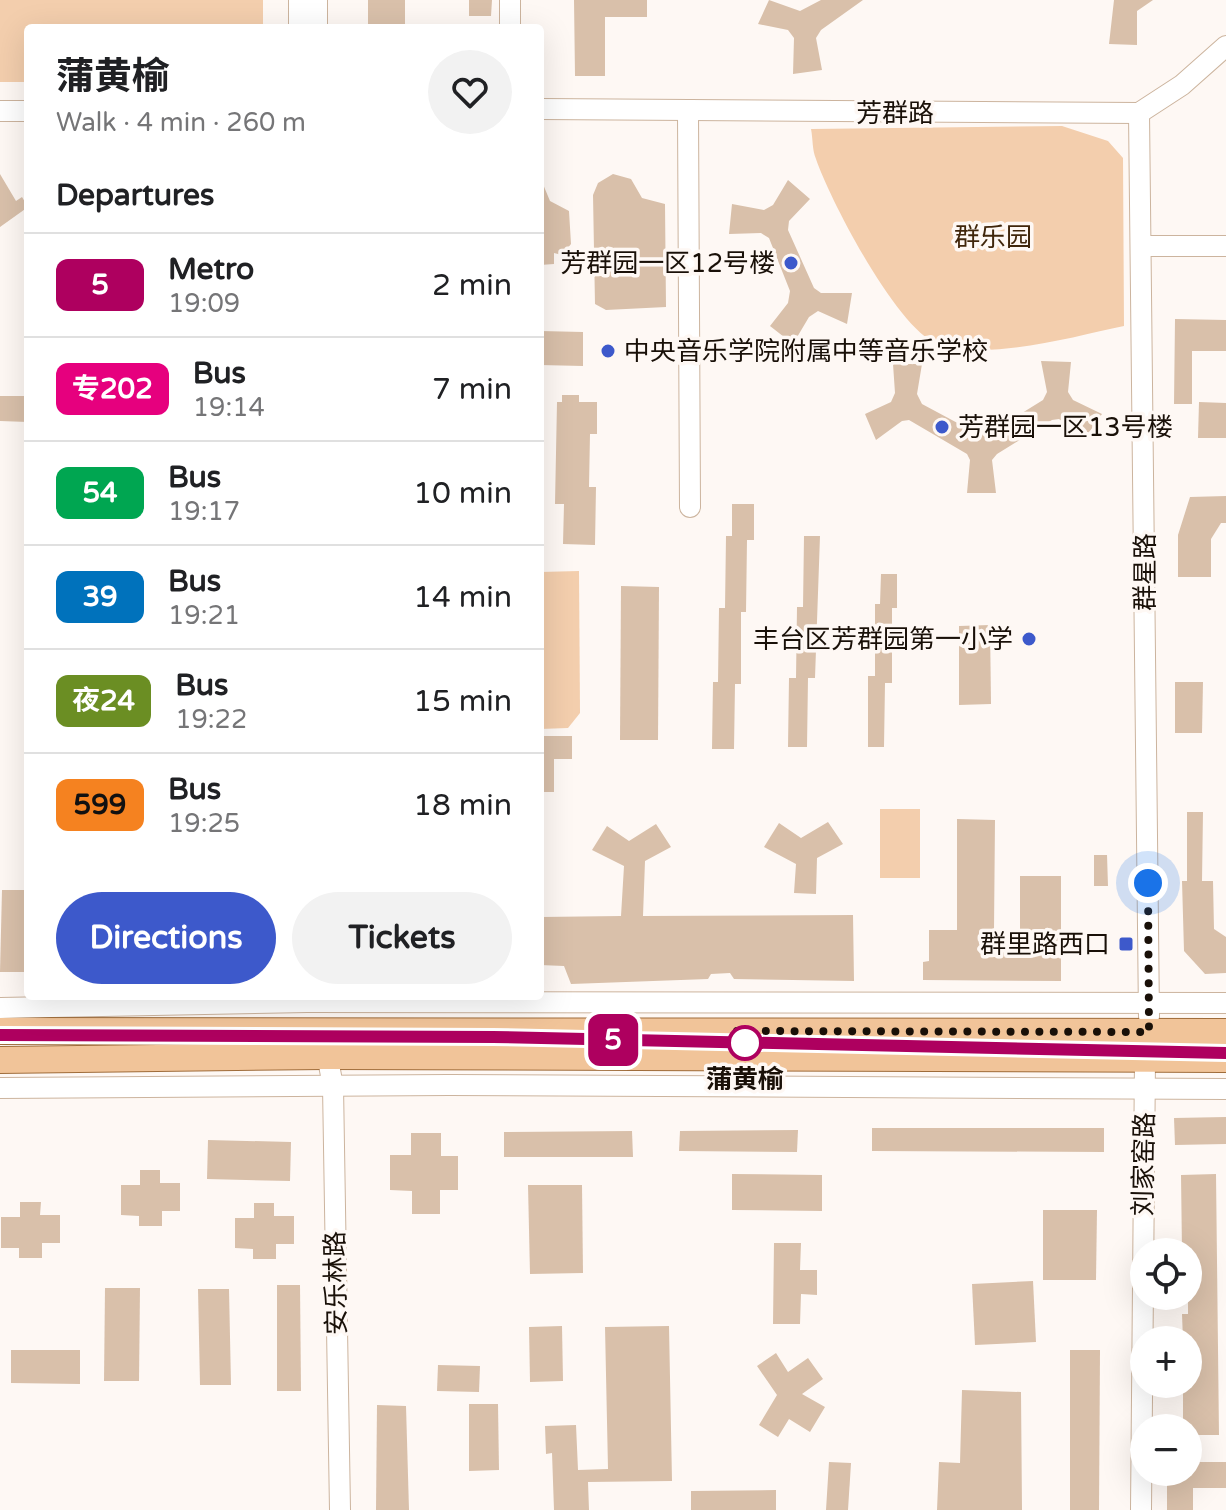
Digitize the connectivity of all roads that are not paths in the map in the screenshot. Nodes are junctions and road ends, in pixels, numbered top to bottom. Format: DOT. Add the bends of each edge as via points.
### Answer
graph roads {
  1 [pos="299,0"];
  2 [pos="317,0"];
  3 [pos="510,0"];
  4 [pos="299,24"];
  5 [pos="317,24"];
  6 [pos="510,24"];
  7 [pos="1226,46"];
  8 [pos="544,109"];
  9 [pos="0,111"];
  10 [pos="24,111"];
  11 [pos="688,113"];
  12 [pos="1139,113"];
  13 [pos="1142,246"];
  14 [pos="1226,246"];
  15 [pos="690,507"];
  16 [pos="281,1000"];
  17 [pos="316,1000"];
  18 [pos="524,1000"];
  19 [pos="1149,1003"];
  20 [pos="1226,1003"];
  21 [pos="0,1008"];
  22 [pos="316,1029"];
  23 [pos="0,1031"];
  24 [pos="1149,1032"];
  25 [pos="1226,1032"];
  26 [pos="325,1056"];
  27 [pos="1145,1059"];
  28 [pos="1226,1059"];
  29 [pos="0,1060"];
  30 [pos="333,1086"];
  31 [pos="0,1088"];
  32 [pos="1145,1089"];
  33 [pos="1226,1089"];
  34 [pos="340,1510"];
  35 [pos="1141,1510"];
  1 -- 4 [label="street"];
  2 -- 5 [label="street"];
  3 -- 6 [label="street"];
  7 -- 12 [label="street" via="1182,85"];
  8 -- 11 [label="street, 芳群路"];
  9 -- 10 [label="street"];
  11 -- 12 [label="street, 芳群路"];
  11 -- 15 [label="street"];
  12 -- 13 [label="street, 群星路"];
  13 -- 14 [label="street"];
  13 -- 19 [label="street, 群星路"];
  16 -- 21 [label="street"];
  17 -- 22 [label="street, 安乐林路"];
  18 -- 19 [label="street"];
  19 -- 20 [label="street"];
  19 -- 24 [label="street, 群星路"];
  22 -- 23 [label="main road"];
  22 -- 24 [label="main road"];
  22 -- 26 [label="street, 安乐林路"];
  24 -- 25 [label="main road"];
  26 -- 27 [label="main road"];
  26 -- 29 [label="main road"];
  26 -- 30 [label="street, 安乐林路"];
  27 -- 28 [label="main road"];
  27 -- 32 [label="street, 刘家窑路"];
  30 -- 31 [label="street"];
  30 -- 32 [label="street"];
  30 -- 34 [label="street, 安乐林路"];
  32 -- 33 [label="street"];
  32 -- 35 [label="street, 刘家窑路"];
}
